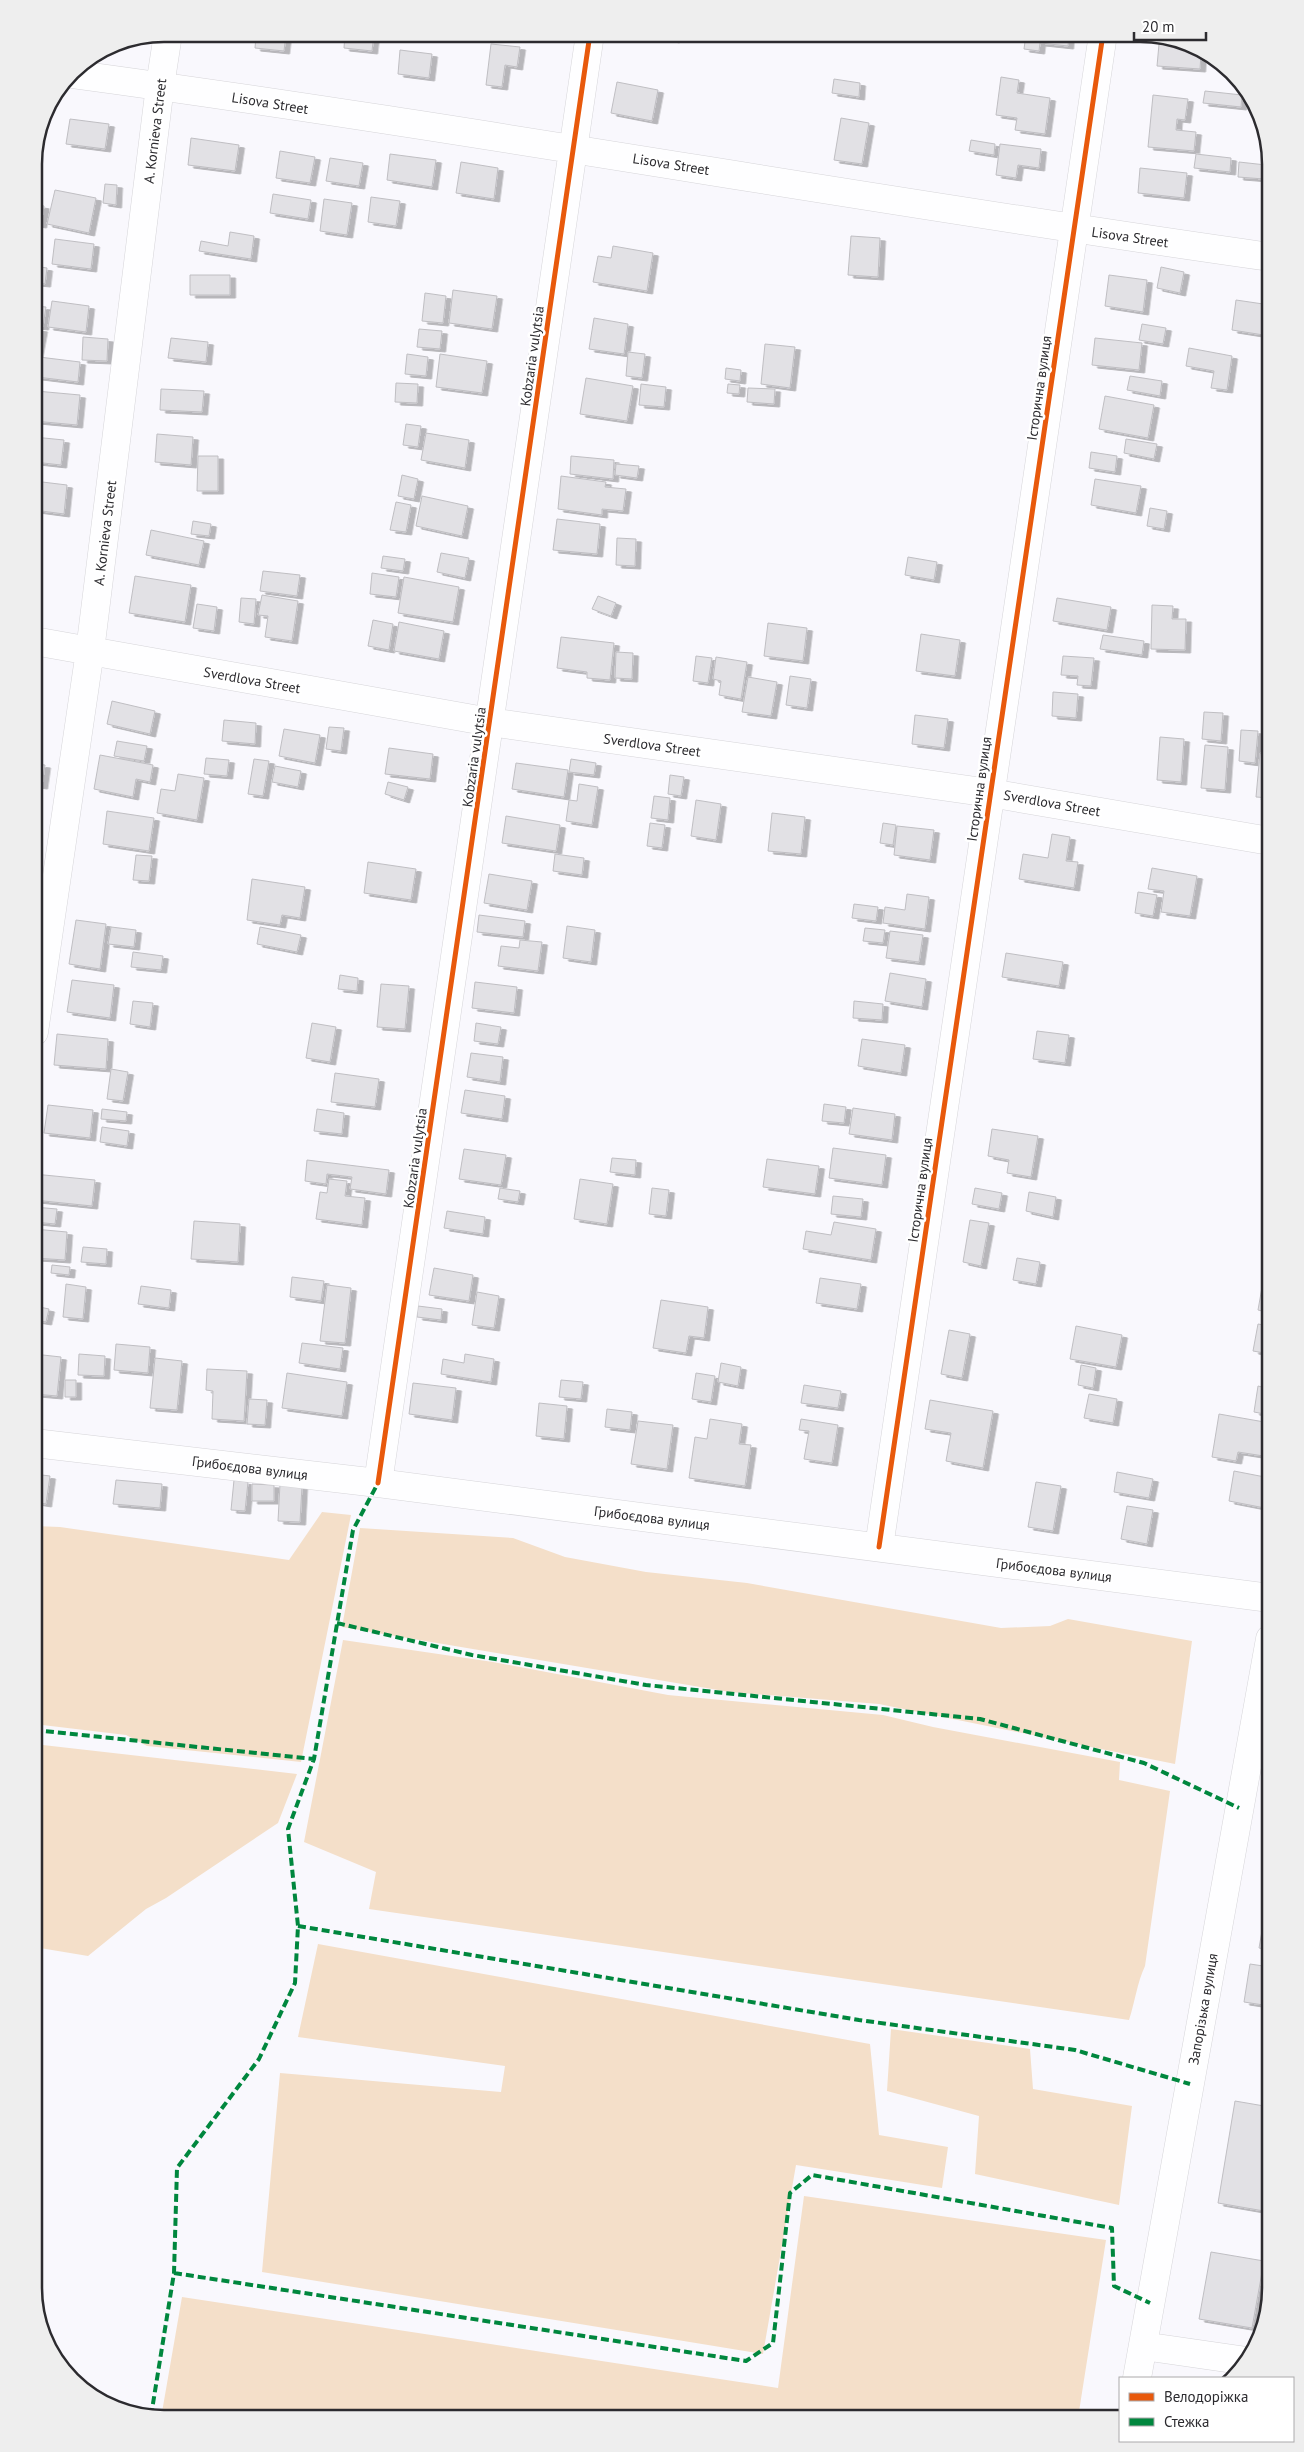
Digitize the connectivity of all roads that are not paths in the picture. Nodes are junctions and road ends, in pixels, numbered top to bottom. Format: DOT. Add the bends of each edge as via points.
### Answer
graph roads {
  1 [pos="167,43"];
  2 [pos="589,43"];
  3 [pos="1103,43"];
  4 [pos="81,75"];
  5 [pos="160,86"];
  6 [pos="574,149"];
  7 [pos="1074,230"];
  8 [pos="1262,256"];
  9 [pos="43,643"];
  10 [pos="90,651"];
  11 [pos="490,722"];
  12 [pos="990,793"];
  13 [pos="1262,840"];
  14 [pos="43,973"];
  15 [pos="42,1444"];
  16 [pos="378,1483"];
  17 [pos="879,1547"];
  18 [pos="1262,1597"];
  19 [pos="1262,1684"];
  20 [pos="1143,2346"];
  21 [pos="1237,2360"];
  22 [pos="1137,2377"];
  1 -- 5 [label="street, A. Kornieva Street"];
  2 -- 6 [label="street, Kobzaria vulytsia"];
  3 -- 7 [label="street, Історична вулиця"];
  4 -- 5 [label="street, Lisova Street"];
  5 -- 6 [label="street, Lisova Street"];
  5 -- 10 [label="street, A. Kornieva Street"];
  6 -- 7 [label="street, Lisova Street"];
  6 -- 11 [label="street, Kobzaria vulytsia"];
  7 -- 8 [label="street, Lisova Street"];
  7 -- 12 [label="street, Історична вулиця"];
  9 -- 10 [label="street, Sverdlova Street"];
  10 -- 11 [label="street, Sverdlova Street"];
  10 -- 14 [label="street, A. Kornieva Street"];
  11 -- 12 [label="street, Sverdlova Street"];
  11 -- 16 [label="street, Kobzaria vulytsia"];
  12 -- 13 [label="street, Sverdlova Street"];
  12 -- 17 [label="street, Історична вулиця"];
  15 -- 16 [label="street, Грибоєдова вулиця"];
  16 -- 17 [label="street, Грибоєдова вулиця"];
  17 -- 18 [label="street, Грибоєдова вулиця"];
  19 -- 20 [label="street, Запорізька вулиця"];
  20 -- 21 [label="street"];
  20 -- 22 [label="street, Запорізька вулиця"];
}
